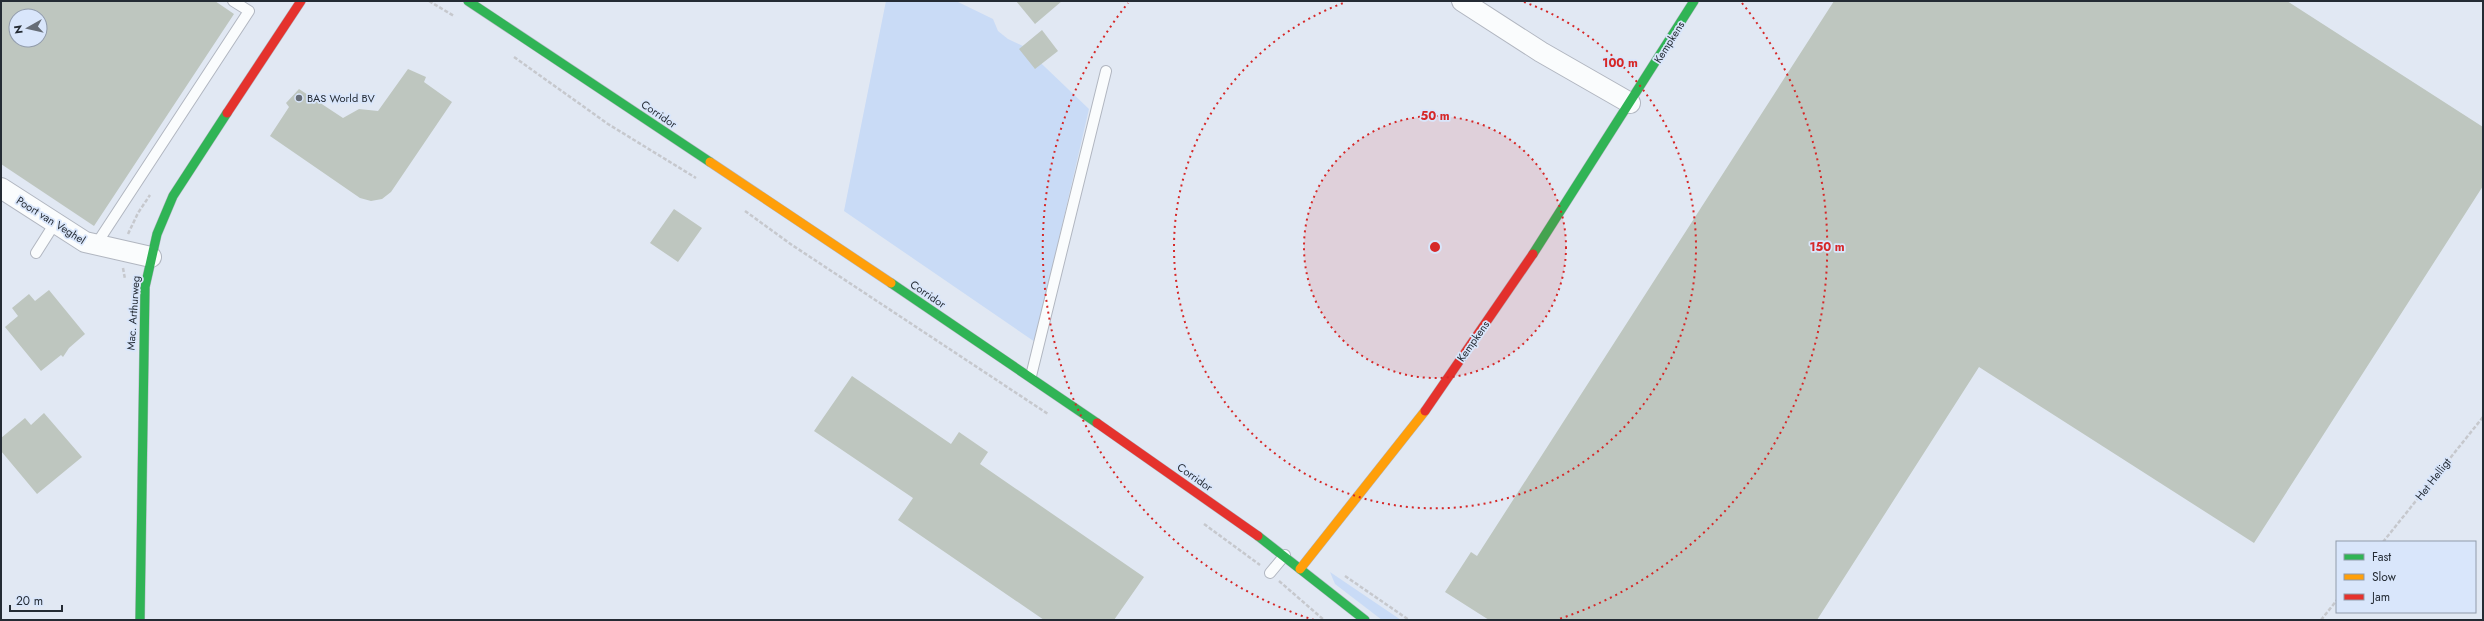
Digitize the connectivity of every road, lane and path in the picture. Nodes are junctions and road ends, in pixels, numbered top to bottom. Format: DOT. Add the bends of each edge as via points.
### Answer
graph roads {
  1 [pos="233,1"];
  2 [pos="301,1"];
  3 [pos="429,1"];
  4 [pos="468,1"];
  5 [pos="1462,1"];
  6 [pos="1694,1"];
  7 [pos="456,17"];
  8 [pos="513,57"];
  9 [pos="1106,71"];
  10 [pos="1630,103"];
  11 [pos="703,183"];
  12 [pos="1,188"];
  13 [pos="742,209"];
  14 [pos="55,223"];
  15 [pos="99,246"];
  16 [pos="36,253"];
  17 [pos="151,257"];
  18 [pos="1031,376"];
  19 [pos="1053,417"];
  20 [pos="2483,417"];
  21 [pos="1202,523"];
  22 [pos="2384,541"];
  23 [pos="1285,555"];
  24 [pos="1300,569"];
  25 [pos="1270,572"];
  26 [pos="1338,572"];
  27 [pos="2336,601"];
  28 [pos="140,620"];
  29 [pos="1324,620"];
  30 [pos="1365,620"];
  31 [pos="1409,620"];
  32 [pos="2321,620"];
  1 -- 15 [label="lane" via="249,11 101,237"];
  2 -- 17 [label="street, Mac. Arthurweg" via="177,190 157,234"];
  3 -- 7 [label="path"];
  4 -- 18 [label="street, Corridor"];
  5 -- 10 [label="street" via="1541,52"];
  6 -- 10 [label="street, Kempkens"];
  8 -- 11 [label="path" via="608,124"];
  9 -- 18 [label="lane"];
  10 -- 24 [label="street, Kempkens" via="1557,220 1422,415"];
  12 -- 14 [label="street, Poort van Veghel"];
  13 -- 19 [label="path" via="792,245"];
  14 -- 15 [label="street, Poort van Veghel" via="85,242"];
  14 -- 16 [label="lane"];
  15 -- 17 [label="street, Poort van Veghel"];
  17 -- 28 [label="street, Mac. Arthurweg" via="145,287 144,316"];
  18 -- 23 [label="street, Corridor"];
  20 -- 22 [label="path, Het Helligt"];
  21 -- 25 [label="path"];
  23 -- 24 [label="street, Corridor"];
  23 -- 25 [label="lane"];
  24 -- 30 [label="street, Corridor"];
  25 -- 29 [label="path"];
  26 -- 31 [label="path"];
  27 -- 32 [label="path"];
}
